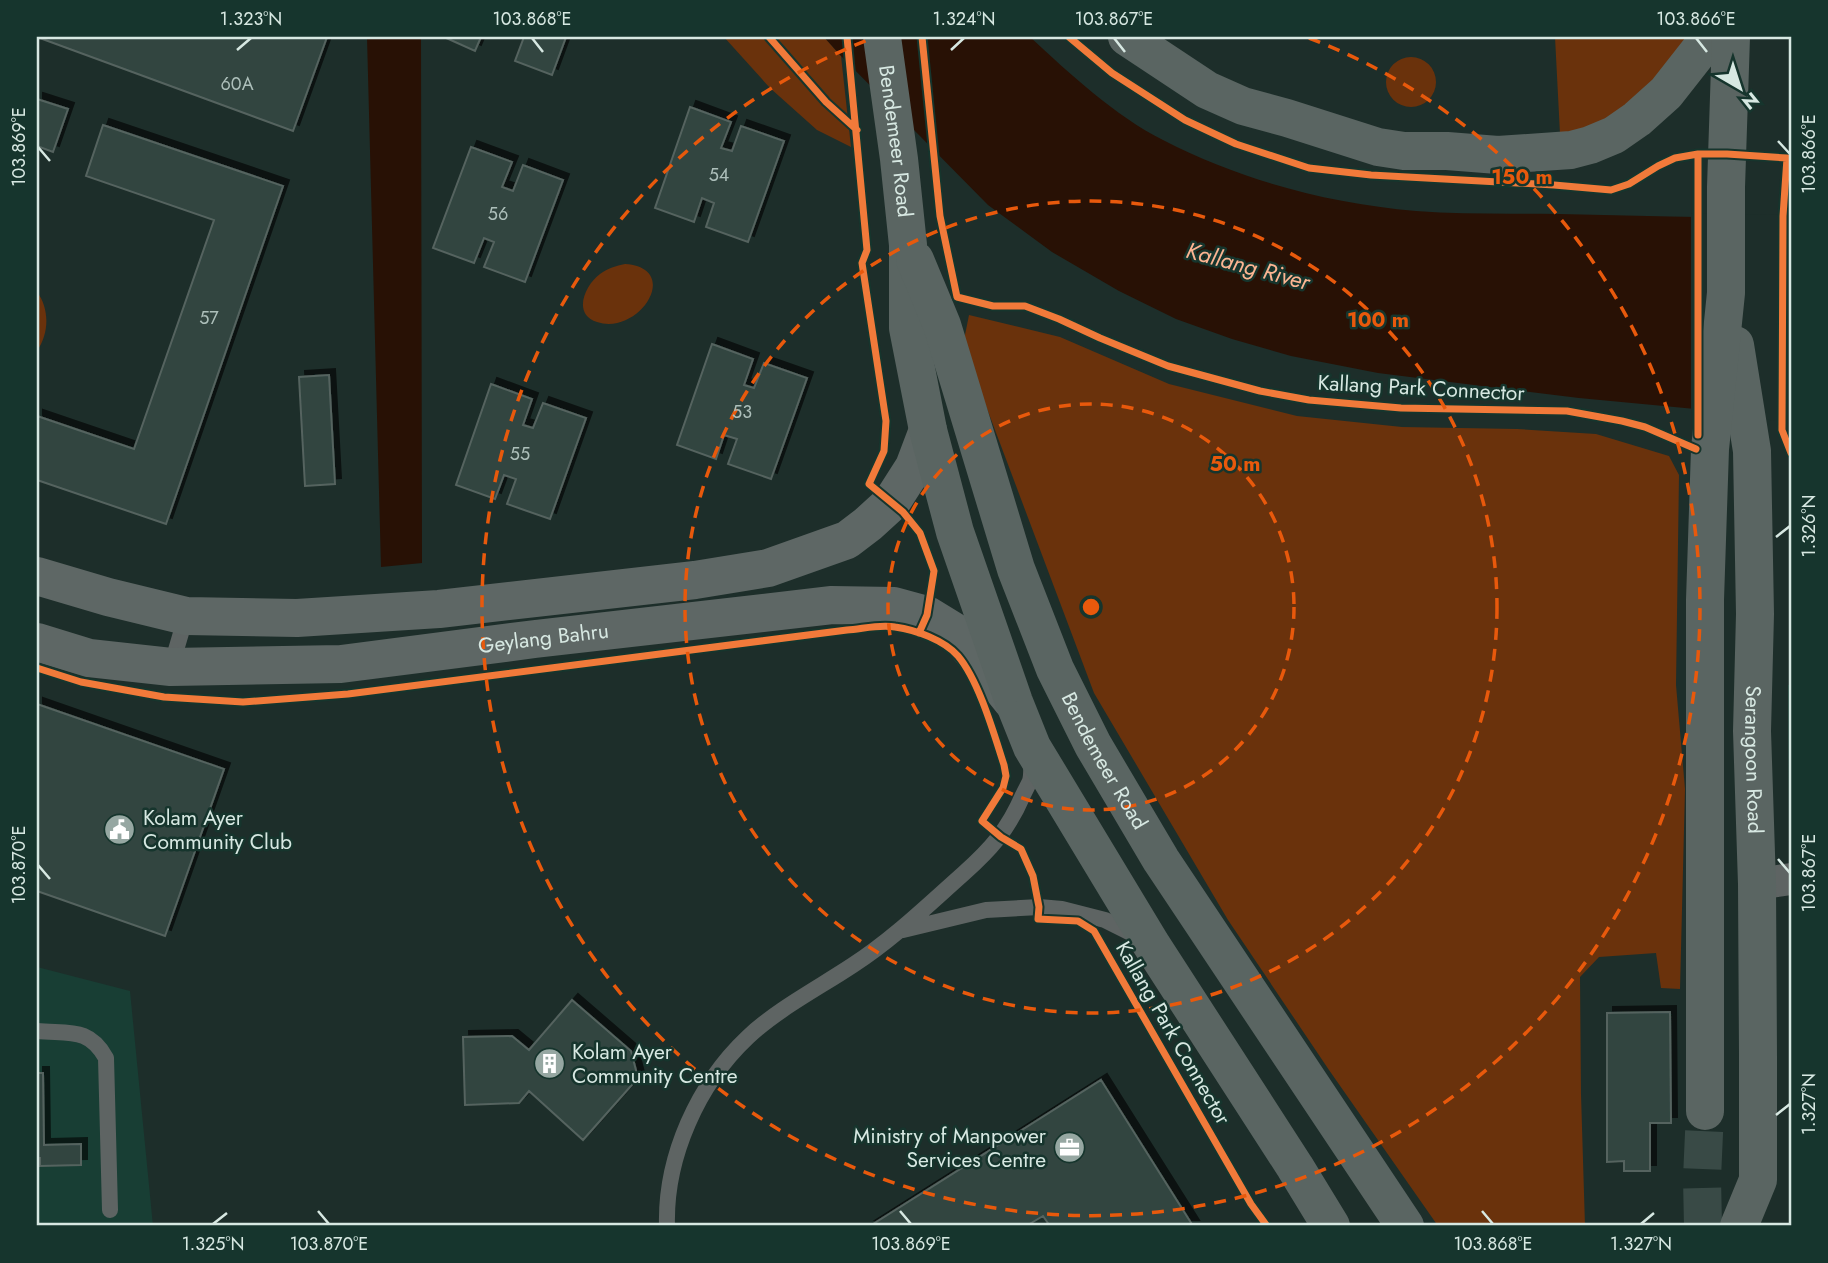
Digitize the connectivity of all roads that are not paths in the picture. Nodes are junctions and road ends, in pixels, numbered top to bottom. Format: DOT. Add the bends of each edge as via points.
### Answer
graph roads {
  1 [pos="882,37"];
  2 [pos="1127,37"];
  3 [pos="1710,37"];
  4 [pos="1731,37"];
  5 [pos="908,245"];
  6 [pos="1726,293"];
  7 [pos="928,430"];
  8 [pos="37,576"];
  9 [pos="186,616"];
  10 [pos="37,642"];
  11 [pos="171,667"];
  12 [pos="1014,702"];
  13 [pos="1032,747"];
  14 [pos="1774,882"];
  15 [pos="900,930"];
  16 [pos="1151,944"];
  17 [pos="37,1031"];
  18 [pos="1706,1111"];
  19 [pos="1758,1180"];
  20 [pos="110,1210"];
  21 [pos="667,1226"];
  22 [pos="1331,1226"];
  23 [pos="1405,1226"];
  24 [pos="1739,1226"];
  25 [pos="1760,1226"];
  1 -- 5 [label="main road, Bendemeer Road"];
  2 -- 3 [label="main road" via="1207,90 1243,106 1378,147 1498,155 1571,150 1614,135 1666,93"];
  4 -- 6 [label="main road, Serangoon Road"];
  5 -- 7 [label="main road, Bendemeer Road" via="908,328"];
  5 -- 23 [label="main road, Bendemeer Road" via="942,325 1016,569 1055,668 1093,745 1169,872"];
  6 -- 14 [label="main road, Serangoon Road" via="1752,451 1752,731"];
  6 -- 18 [label="main road, Serangoon Road" via="1710,449 1705,612"];
  7 -- 9 [label="main road, Geylang Bahru" via="914,467 891,503 868,524 847,540 768,568 439,609 297,618"];
  7 -- 12 [label="main road, Bendemeer Road" via="956,532"];
  8 -- 9 [label="main road, Geylang Bahru"];
  9 -- 11 [label="lane"];
  10 -- 11 [label="main road, Geylang Bahru" via="89,658"];
  11 -- 12 [label="main road, Geylang Bahru" via="341,664 832,605 894,606 927,615 958,634"];
  12 -- 13 [label="main road, Bendemeer Road"];
  13 -- 15 [label="lane" via="1030,780 1001,837"];
  13 -- 16 [label="main road, Bendemeer Road"];
  14 -- 19 [label="main road, Serangoon Road"];
  15 -- 16 [label="lane" via="986,910 1039,907 1105,920"];
  15 -- 21 [label="lane" via="749,1035 720,1066 695,1106 678,1149"];
  16 -- 22 [label="main road, Bendemeer Road"];
  17 -- 20 [label="lane" via="86,1035 106,1058"];
  19 -- 24 [label="main road, Serangoon Road"];
  19 -- 25 [label="main road"];
}
